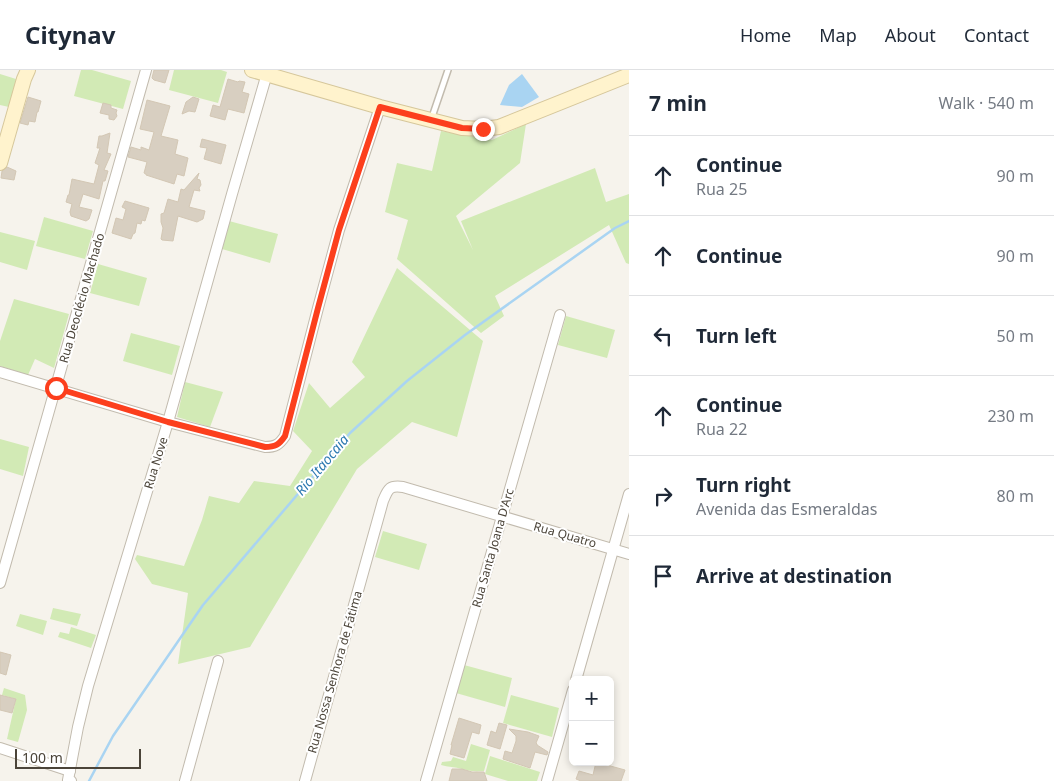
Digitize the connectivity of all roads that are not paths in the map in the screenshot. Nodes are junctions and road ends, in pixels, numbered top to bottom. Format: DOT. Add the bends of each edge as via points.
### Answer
graph roads {
  1 [pos="28,70"];
  2 [pos="146,70"];
  3 [pos="252,70"];
  4 [pos="448,70"];
  5 [pos="267,72"];
  6 [pos="629,75"];
  7 [pos="380,107"];
  8 [pos="431,120"];
  9 [pos="0,164"];
  10 [pos="560,315"];
  11 [pos="0,372"];
  12 [pos="56,388"];
  13 [pos="168,422"];
  14 [pos="629,494"];
  15 [pos="502,517"];
  16 [pos="613,550"];
  17 [pos="629,554"];
  18 [pos="366,563"];
  19 [pos="0,583"];
  20 [pos="218,661"];
  21 [pos="577,676"];
  22 [pos="569,704"];
  23 [pos="0,748"];
  24 [pos="69,778"];
  25 [pos="185,781"];
  26 [pos="305,781"];
  27 [pos="426,781"];
  28 [pos="547,781"];
  1 -- 9 [label="main road"];
  2 -- 12 [label="street, Rua Deoclécio Machado"];
  3 -- 5 [label="main road"];
  4 -- 8 [label="lane"];
  5 -- 7 [label="main road"];
  5 -- 13 [label="street, Rua Nove"];
  6 -- 8 [label="main road" via="499,127 462,128"];
  7 -- 8 [label="main road"];
  7 -- 13 [label="street" via="339,230 285,436 280,444 265,447"];
  10 -- 15 [label="street, Rua Santa Joana D'Arc"];
  11 -- 12 [label="street"];
  12 -- 13 [label="street"];
  12 -- 19 [label="street, Rua Deoclécio Machado"];
  13 -- 24 [label="street, Rua Nove" via="88,686"];
  14 -- 16 [label="street"];
  15 -- 16 [label="street, Rua Quatro"];
  15 -- 18 [label="street, Rua Quatro" via="395,486 386,493"];
  15 -- 27 [label="street, Rua Santa Joana D'Arc"];
  16 -- 17 [label="street, Rua Quatro"];
  16 -- 21 [label="street"];
  18 -- 26 [label="street, Rua Nossa Senhora de Fátima"];
  20 -- 25 [label="street"];
  22 -- 28 [label="street"];
  23 -- 24 [label="street"];
}
